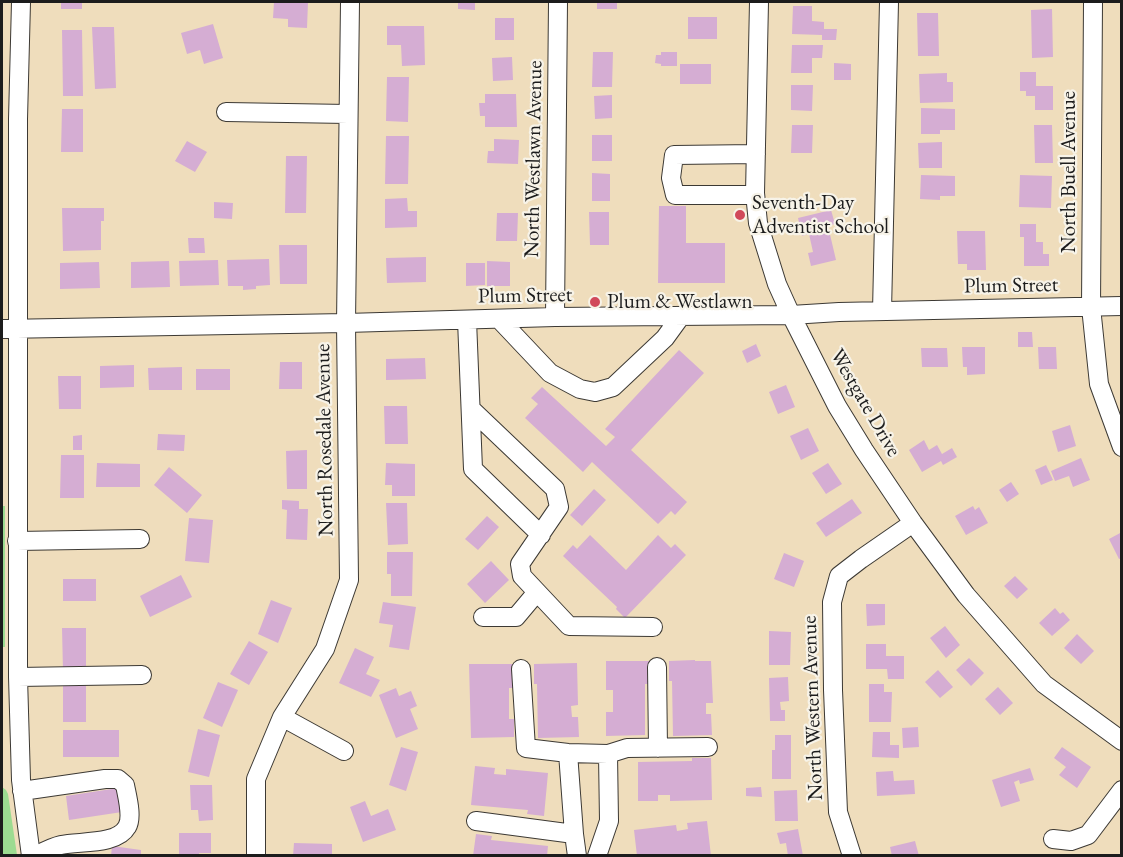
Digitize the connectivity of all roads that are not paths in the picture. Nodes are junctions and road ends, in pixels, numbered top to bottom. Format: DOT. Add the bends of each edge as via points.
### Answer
graph roads {
  1 [pos="21,2"];
  2 [pos="350,2"];
  3 [pos="558,2"];
  4 [pos="759,2"];
  5 [pos="890,2"];
  6 [pos="1093,2"];
  7 [pos="226,112"];
  8 [pos="348,114"];
  9 [pos="10,119"];
  10 [pos="756,154"];
  11 [pos="755,195"];
  12 [pos="1122,306"];
  13 [pos="1091,307"];
  14 [pos="882,311"];
  15 [pos="791,315"];
  16 [pos="681,316"];
  17 [pos="555,317"];
  18 [pos="499,319"];
  19 [pos="467,320"];
  20 [pos="346,323"];
  21 [pos="10,329"];
  22 [pos="471,409"];
  23 [pos="1122,447"];
  24 [pos="913,523"];
  25 [pos="541,535"];
  26 [pos="140,539"];
  27 [pos="17,541"];
  28 [pos="537,592"];
  29 [pos="483,617"];
  30 [pos="653,627"];
  31 [pos="657,667"];
  32 [pos="521,669"];
  33 [pos="142,675"];
  34 [pos="18,676"];
  35 [pos="282,717"];
  36 [pos="1122,741"];
  37 [pos="708,747"];
  38 [pos="658,748"];
  39 [pos="344,751"];
  40 [pos="568,753"];
  41 [pos="608,754"];
  42 [pos="1122,789"];
  43 [pos="22,791"];
  44 [pos="476,821"];
  45 [pos="574,834"];
  46 [pos="1053,839"];
  47 [pos="33,855"];
  48 [pos="256,855"];
  49 [pos="577,855"];
  50 [pos="597,855"];
  51 [pos="852,855"];
  1 -- 9 [label="street"];
  2 -- 8 [label="street, North Rosedale Avenue"];
  3 -- 17 [label="street, North Westlawn Avenue"];
  4 -- 10 [label="street, Westgate Drive"];
  5 -- 14 [label="street"];
  6 -- 13 [label="street, North Buell Avenue"];
  7 -- 8 [label="street"];
  8 -- 20 [label="street, North Rosedale Avenue"];
  9 -- 21 [label="street"];
  10 -- 11 [label="street, Westgate Drive"];
  10 -- 11 [label="street" via="674,155 671,178 675,195"];
  11 -- 15 [label="street, Westgate Drive" via="767,255"];
  12 -- 13 [label="street, Plum Street"];
  13 -- 14 [label="street, Plum Street"];
  13 -- 23 [label="street, North Buell Avenue" via="1099,384"];
  14 -- 15 [label="street, Plum Street"];
  15 -- 16 [label="street, Plum Street"];
  15 -- 24 [label="street, Westgate Drive" via="837,406"];
  16 -- 17 [label="street, Plum Street"];
  16 -- 18 [label="street" via="666,338 613,387 595,392 580,389 550,373"];
  17 -- 18 [label="street, Plum Street"];
  18 -- 19 [label="street, Plum Street"];
  19 -- 20 [label="street, Plum Street"];
  19 -- 22 [label="street"];
  20 -- 21 [label="street, Plum Street"];
  20 -- 35 [label="street, North Rosedale Avenue" via="349,580 326,649"];
  21 -- 27 [label="street"];
  22 -- 25 [label="street" via="473,469"];
  22 -- 25 [label="street" via="555,489 559,507"];
  24 -- 36 [label="street, Westgate Drive" via="966,595 1044,684"];
  24 -- 51 [label="street, North Western Avenue" via="839,576 832,602 838,812"];
  25 -- 28 [label="street" via="520,564 522,576"];
  26 -- 27 [label="street"];
  27 -- 34 [label="street"];
  28 -- 29 [label="street" via="516,617"];
  28 -- 30 [label="street" via="568,626"];
  31 -- 38 [label="street"];
  32 -- 40 [label="street" via="526,748"];
  33 -- 34 [label="street"];
  34 -- 43 [label="street"];
  35 -- 39 [label="street"];
  35 -- 48 [label="street, North Rosedale Avenue" via="256,779"];
  37 -- 38 [label="street"];
  38 -- 41 [label="street" via="627,748"];
  40 -- 41 [label="street"];
  40 -- 45 [label="street"];
  41 -- 50 [label="street" via="609,821"];
  42 -- 46 [label="street" via="1088,835 1071,841"];
  43 -- 47 [label="street"];
  43 -- 47 [label="street" via="118,779 125,785 129,806 129,825 121,835"];
  44 -- 45 [label="street"];
  45 -- 49 [label="street"];
}
